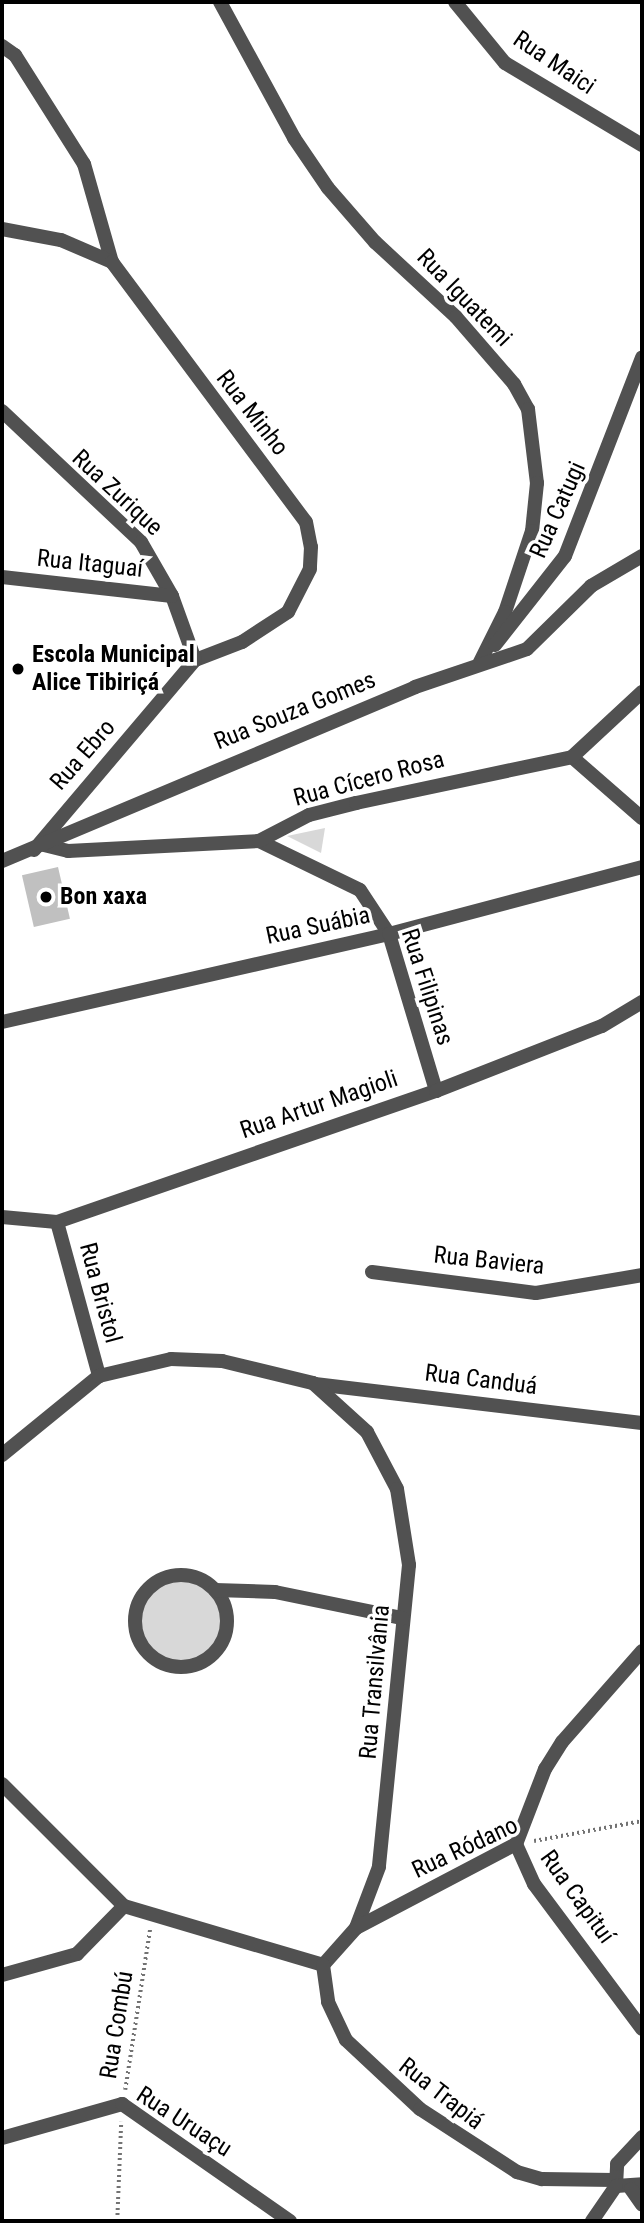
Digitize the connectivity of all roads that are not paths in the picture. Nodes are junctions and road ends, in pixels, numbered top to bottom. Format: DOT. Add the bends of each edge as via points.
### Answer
graph roads {
  1 [pos="220,2"];
  2 [pos="455,2"];
  3 [pos="2,46"];
  4 [pos="642,145"];
  5 [pos="2,229"];
  6 [pos="112,262"];
  7 [pos="642,357"];
  8 [pos="2,411"];
  9 [pos="642,556"];
  10 [pos="2,577"];
  11 [pos="173,596"];
  12 [pos="195,660"];
  13 [pos="480,662"];
  14 [pos="642,692"];
  15 [pos="572,757"];
  16 [pos="642,818"];
  17 [pos="259,841"];
  18 [pos="39,848"];
  19 [pos="7,859"];
  20 [pos="642,867"];
  21 [pos="389,934"];
  22 [pos="642,1002"];
  23 [pos="2,1022"];
  24 [pos="436,1091"];
  25 [pos="2,1217"];
  26 [pos="57,1222"];
  27 [pos="372,1272"];
  28 [pos="642,1275"];
  29 [pos="99,1376"];
  30 [pos="313,1383"];
  31 [pos="642,1423"];
  32 [pos="2,1455"];
  33 [pos="215,1590"];
  34 [pos="402,1618"];
  35 [pos="642,1651"];
  36 [pos="2,1784"];
  37 [pos="516,1844"];
  38 [pos="124,1906"];
  39 [pos="356,1928"];
  40 [pos="323,1965"];
  41 [pos="2,1975"];
  42 [pos="642,2029"];
  43 [pos="642,2137"];
  44 [pos="2,2138"];
  45 [pos="623,2183"];
  46 [pos="642,2205"];
  47 [pos="290,2221"];
  48 [pos="592,2221"];
  1 -- 13 [label="street, Rua Iguatemi" via="294,138 328,188 374,242 456,317 514,384 528,410 537,483 532,531 505,611"];
  2 -- 4 [label="street, Rua Maici" via="505,63"];
  3 -- 6 [label="street" via="15,55 84,164"];
  5 -- 6 [label="street, Rua Minho" via="61,240"];
  6 -- 12 [label="street, Rua Minho" via="306,522 310,569 288,612 242,642"];
  7 -- 13 [label="street, Rua Catugi" via="565,556"];
  8 -- 11 [label="street, Rua Zurique" via="141,542"];
  9 -- 13 [label="street, Rua Souza Gomes" via="591,586 527,649"];
  10 -- 11 [label="street, Rua Itaguaí"];
  11 -- 12 [label="street, Rua Zurique"];
  12 -- 18 [label="street, Rua Ebro"];
  13 -- 18 [label="street, Rua Souza Gomes" via="181,783"];
  14 -- 15 [label="street"];
  15 -- 16 [label="street"];
  15 -- 17 [label="street, Rua Cícero Rosa" via="332,809"];
  17 -- 18 [label="street, Rua Cícero Rosa" via="68,851"];
  17 -- 21 [label="street, Rua Filipinas" via="351,882"];
  18 -- 19 [label="street, Rua Souza Gomes"];
  20 -- 21 [label="street, Rua Suábia"];
  21 -- 23 [label="street, Rua Suábia"];
  21 -- 24 [label="street, Rua Filipinas"];
  22 -- 24 [label="street, Rua Artur Magioli" via="602,1026"];
  24 -- 26 [label="street, Rua Artur Magioli"];
  25 -- 26 [label="street, Rua Artur Magioli"];
  26 -- 29 [label="street, Rua Bristol"];
  27 -- 28 [label="street, Rua Baviera" via="536,1293"];
  29 -- 30 [label="street" via="149,1361 196,1359"];
  29 -- 32 [label="street"];
  30 -- 31 [label="street, Rua Canduá"];
  30 -- 34 [label="street, Rua Transilvânia" via="367,1432 397,1489 409,1565"];
  33 -- 33 [label="street" via="187,1575 156,1582 137,1607 139,1639 147,1652 176,1667 192,1666 212,1654 226,1635 228,1619"];
  33 -- 34 [label="street" via="275,1592"];
  34 -- 39 [label="street, Rua Transilvânia" via="385,1831 372,1891"];
  35 -- 37 [label="street, Rua Capituí" via="562,1741 545,1769"];
  36 -- 38 [label="street"];
  37 -- 39 [label="street, Rua Ródano"];
  37 -- 42 [label="street, Rua Capituí" via="534,1884"];
  38 -- 40 [label="street"];
  38 -- 41 [label="street" via="77,1954"];
  39 -- 40 [label="street, Rua Transilvânia"];
  40 -- 45 [label="street, Rua Trapiá" via="328,2002 346,2040 393,2089 485,2156 517,2172"];
  43 -- 45 [label="street"];
  44 -- 47 [label="street, Rua Uruaçu" via="122,2105"];
  45 -- 46 [label="street"];
  45 -- 48 [label="street"];
}
